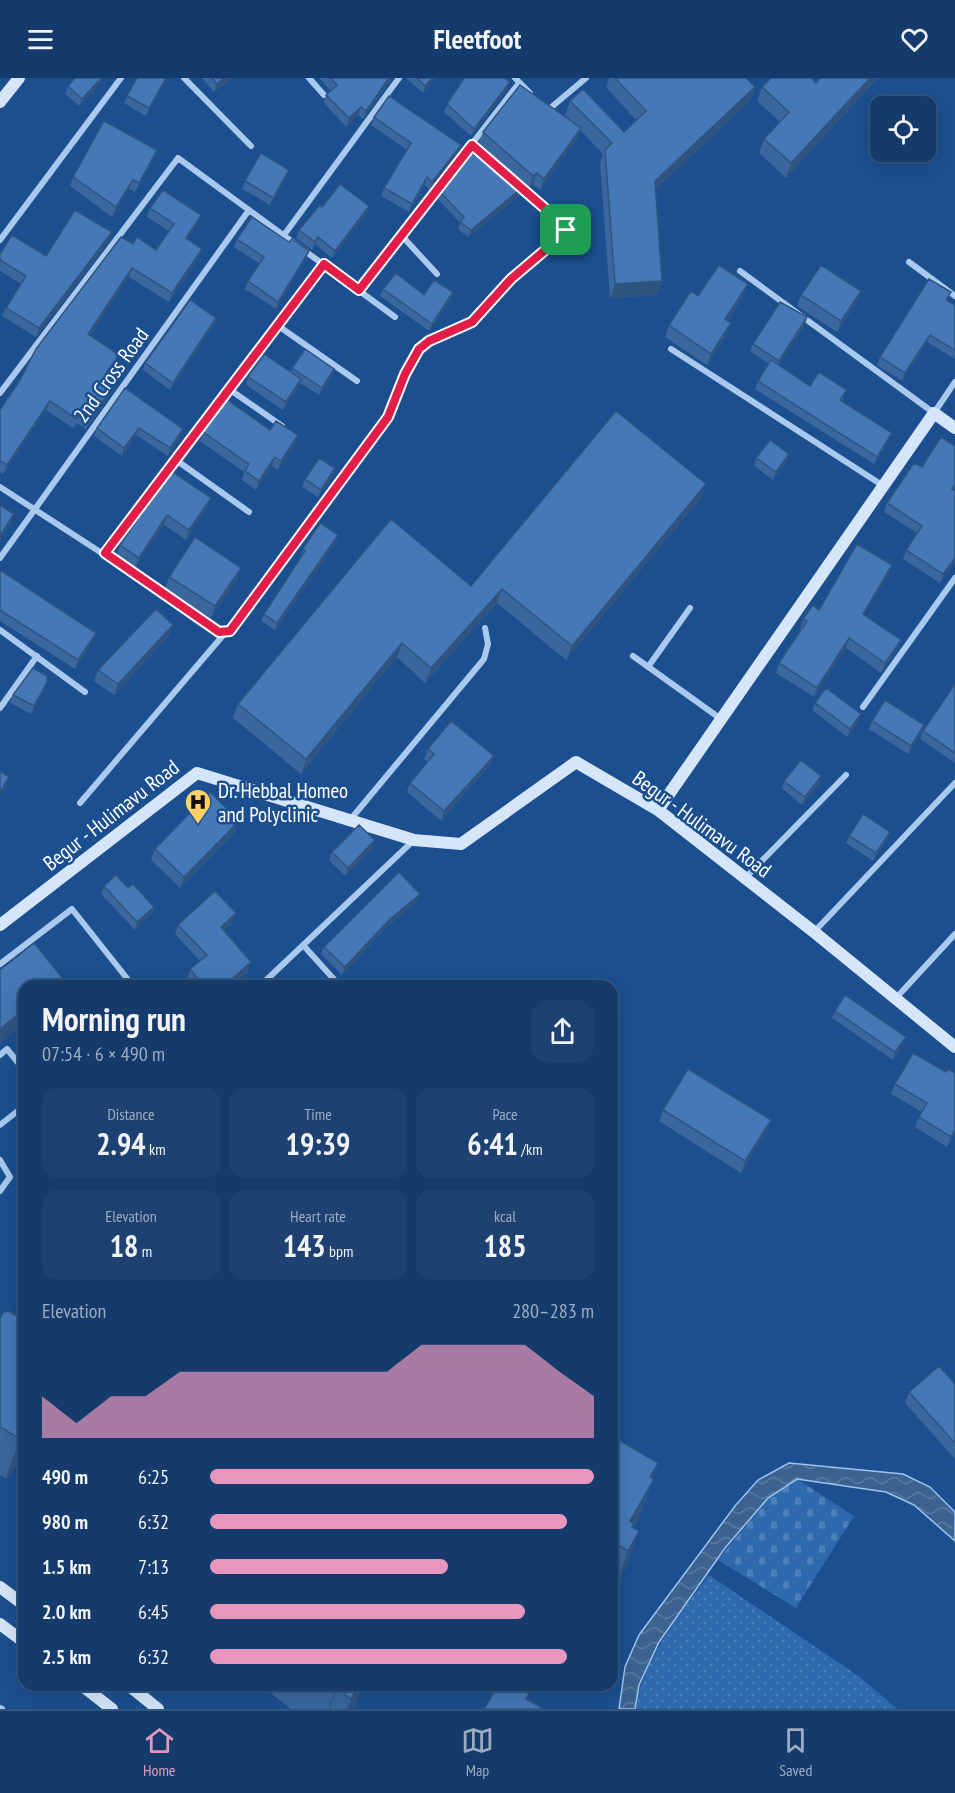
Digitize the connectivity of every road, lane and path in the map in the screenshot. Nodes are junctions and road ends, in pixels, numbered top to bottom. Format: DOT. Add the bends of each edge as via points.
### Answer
graph roads {
  1 [pos="19,78"];
  2 [pos="121,78"];
  3 [pos="184,78"];
  4 [pos="309,78"];
  5 [pos="399,78"];
  6 [pos="586,78"];
  7 [pos="517,81"];
  8 [pos="324,95"];
  9 [pos="534,97"];
  10 [pos="0,102"];
  11 [pos="542,104"];
  12 [pos="472,145"];
  13 [pos="251,146"];
  14 [pos="505,174"];
  15 [pos="514,181"];
  16 [pos="249,210"];
  17 [pos="284,235"];
  18 [pos="402,236"];
  19 [pos="0,240"];
  20 [pos="909,262"];
  21 [pos="324,264"];
  22 [pos="740,271"];
  23 [pos="437,274"];
  24 [pos="359,290"];
  25 [pos="955,296"];
  26 [pos="396,317"];
  27 [pos="278,325"];
  28 [pos="671,349"];
  29 [pos="357,381"];
  30 [pos="955,382"];
  31 [pos="229,389"];
  32 [pos="0,393"];
  33 [pos="934,413"];
  34 [pos="955,428"];
  35 [pos="290,432"];
  36 [pos="176,460"];
  37 [pos="882,485"];
  38 [pos="0,486"];
  39 [pos="35,509"];
  40 [pos="249,512"];
  41 [pos="105,553"];
  42 [pos="0,558"];
  43 [pos="955,578"];
  44 [pos="690,608"];
  45 [pos="485,628"];
  46 [pos="0,630"];
  47 [pos="225,633"];
  48 [pos="37,656"];
  49 [pos="633,656"];
  50 [pos="648,667"];
  51 [pos="85,692"];
  52 [pos="863,707"];
  53 [pos="0,708"];
  54 [pos="721,719"];
  55 [pos="846,775"];
  56 [pos="955,783"];
  57 [pos="80,803"];
  58 [pos="658,810"];
  59 [pos="350,820"];
  60 [pos="414,840"];
  61 [pos="745,878"];
  62 [pos="0,925"];
  63 [pos="814,932"];
  64 [pos="955,934"];
  65 [pos="26,945"];
  66 [pos="303,945"];
  67 [pos="33,953"];
  68 [pos="0,964"];
  69 [pos="128,980"];
  70 [pos="266,980"];
  71 [pos="335,980"];
  72 [pos="896,998"];
  73 [pos="955,1047"];
  74 [pos="0,1055"];
  75 [pos="18,1063"];
  76 [pos="18,1111"];
  77 [pos="0,1125"];
  78 [pos="0,1160"];
  79 [pos="0,1191"];
  80 [pos="0,1587"];
  81 [pos="18,1600"];
  82 [pos="0,1624"];
  83 [pos="18,1638"];
  84 [pos="88,1691"];
  85 [pos="136,1691"];
  86 [pos="109,1708"];
  87 [pos="158,1709"];
  1 -- 10 [label="street"];
  2 -- 19 [label="street"];
  3 -- 13 [label="street"];
  4 -- 8 [label="street"];
  5 -- 17 [label="street"];
  6 -- 11 [label="street" via="549,111"];
  7 -- 9 [label="street"];
  7 -- 12 [label="street"];
  12 -- 14 [label="street"];
  12 -- 18 [label="street"];
  15 -- 47 [label="street" via="564,225 564,234 511,279 472,322 419,349 376,435"];
  16 -- 17 [label="street"];
  16 -- 32 [label="street" via="178,158"];
  16 -- 39 [label="street, 2nd Cross Road"];
  17 -- 21 [label="street"];
  18 -- 23 [label="street"];
  18 -- 24 [label="street"];
  20 -- 25 [label="street"];
  21 -- 24 [label="street"];
  21 -- 27 [label="street"];
  22 -- 33 [label="street"];
  24 -- 26 [label="street"];
  27 -- 29 [label="street"];
  27 -- 31 [label="street"];
  28 -- 37 [label="street"];
  30 -- 33 [label="street"];
  31 -- 35 [label="street"];
  31 -- 36 [label="street"];
  33 -- 34 [label="street"];
  33 -- 37 [label="street"];
  36 -- 40 [label="street"];
  36 -- 41 [label="street"];
  37 -- 54 [label="street"];
  38 -- 39 [label="street"];
  39 -- 41 [label="street"];
  39 -- 42 [label="street, 2nd Cross Road"];
  41 -- 47 [label="street"];
  43 -- 52 [label="street"];
  44 -- 50 [label="street"];
  45 -- 59 [label="street" via="488,644 484,659"];
  46 -- 48 [label="street"];
  47 -- 57 [label="street"];
  48 -- 51 [label="street"];
  48 -- 53 [label="street"];
  49 -- 50 [label="street"];
  50 -- 54 [label="street"];
  54 -- 58 [label="street"];
  55 -- 61 [label="street"];
  56 -- 63 [label="street"];
  58 -- 60 [label="street, Begur - Hulimavu Road" via="576,762 461,844"];
  58 -- 61 [label="street, Begur - Hulimavu Road"];
  59 -- 60 [label="street, Begur - Hulimavu Road"];
  59 -- 62 [label="street, Begur - Hulimavu Road" via="197,773"];
  60 -- 66 [label="street"];
  61 -- 63 [label="street, Begur - Hulimavu Road"];
  63 -- 72 [label="street, Begur - Hulimavu Road"];
  64 -- 72 [label="street"];
  65 -- 67 [label="street"];
  65 -- 68 [label="street"];
  65 -- 69 [label="street" via="72,909"];
  66 -- 70 [label="street"];
  66 -- 71 [label="street"];
  72 -- 73 [label="street, Begur - Hulimavu Road"];
  74 -- 75 [label="street" via="7,1049"];
  76 -- 77 [label="street"];
  78 -- 79 [label="street" via="10,1177"];
  80 -- 81 [label="street"];
  82 -- 83 [label="street"];
  84 -- 86 [label="street"];
  85 -- 87 [label="street"];
}
